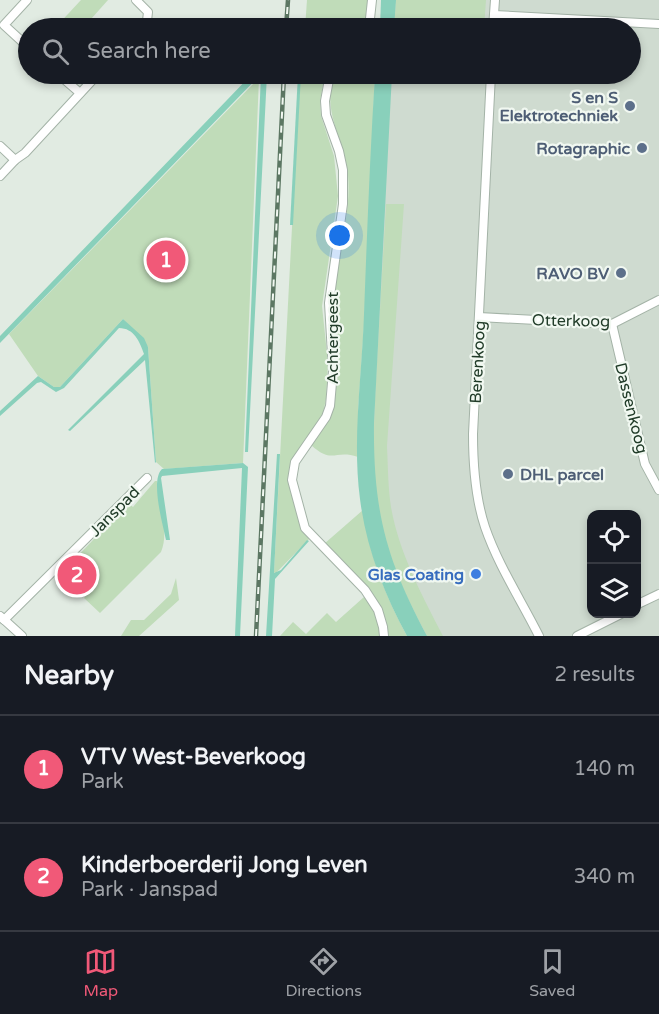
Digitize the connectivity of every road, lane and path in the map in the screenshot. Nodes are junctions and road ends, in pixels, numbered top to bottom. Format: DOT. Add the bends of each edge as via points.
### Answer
graph roads {
  1 [pos="27,0"];
  2 [pos="136,0"];
  3 [pos="372,0"];
  4 [pos="495,0"];
  5 [pos="494,15"];
  6 [pos="147,18"];
  7 [pos="370,18"];
  8 [pos="494,18"];
  9 [pos="549,18"];
  10 [pos="641,23"];
  11 [pos="659,24"];
  12 [pos="18,38"];
  13 [pos="70,84"];
  14 [pos="89,84"];
  15 [pos="328,84"];
  16 [pos="491,84"];
  17 [pos="80,93"];
  18 [pos="0,146"];
  19 [pos="15,160"];
  20 [pos="0,176"];
  21 [pos="659,300"];
  22 [pos="479,316"];
  23 [pos="612,324"];
  24 [pos="147,478"];
  25 [pos="659,490"];
  26 [pos="659,594"];
  27 [pos="641,603"];
  28 [pos="2,618"];
  29 [pos="613,618"];
  30 [pos="22,636"];
  31 [pos="384,636"];
  32 [pos="539,636"];
  33 [pos="577,636"];
  1 -- 12 [label="street" via="4,26"];
  2 -- 6 [label="street" via="148,12"];
  3 -- 7 [label="street"];
  4 -- 5 [label="street"];
  5 -- 8 [label="street"];
  5 -- 9 [label="street"];
  10 -- 11 [label="street"];
  13 -- 17 [label="street"];
  14 -- 17 [label="street"];
  15 -- 31 [label="street, Achtergeest" via="326,115 343,170 343,204 329,303 333,371 330,406 318,432 295,462 292,480 305,528 365,590 380,616"];
  16 -- 22 [label="street, Berenkoog"];
  17 -- 19 [label="street"];
  18 -- 19 [label="street"];
  19 -- 20 [label="street"];
  21 -- 23 [label="street, Otterkoog"];
  22 -- 23 [label="street, Otterkoog"];
  22 -- 32 [label="street, Berenkoog" via="473,434 477,493 492,544"];
  23 -- 25 [label="street, Dassenkoog" via="645,464"];
  24 -- 28 [label="street, Janspad"];
  26 -- 27 [label="street"];
  28 -- 30 [label="street"];
  29 -- 33 [label="street"];
}
